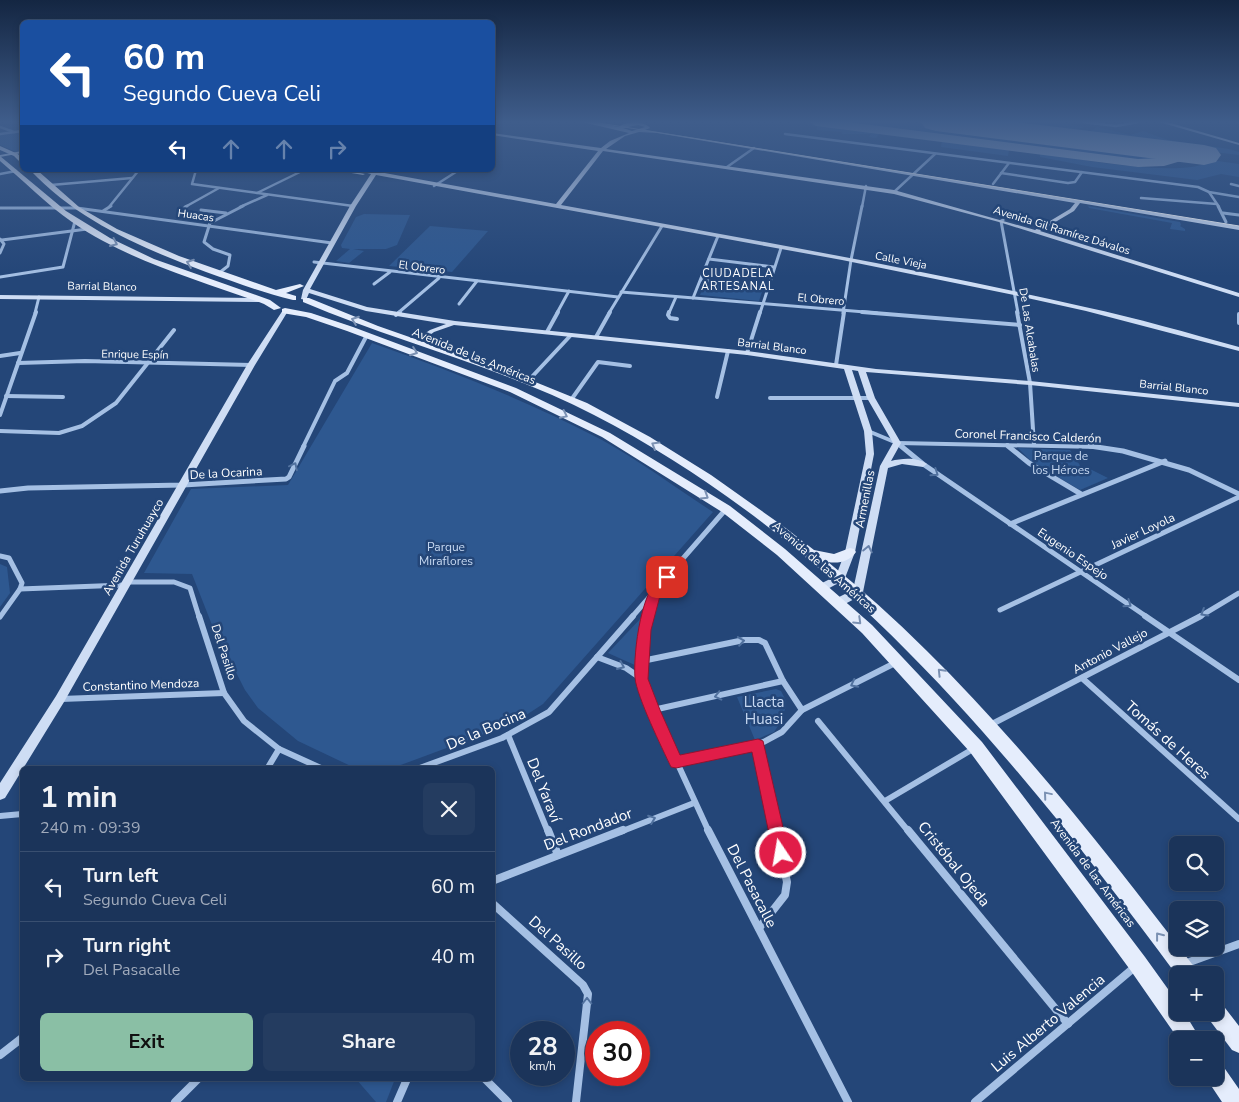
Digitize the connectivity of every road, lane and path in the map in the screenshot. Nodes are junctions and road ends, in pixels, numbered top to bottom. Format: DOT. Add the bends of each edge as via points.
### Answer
graph roads {
  1 [pos="19,173"];
  2 [pos="37,173"];
  3 [pos="136,173"];
  4 [pos="195,173"];
  5 [pos="297,173"];
  6 [pos="372,173"];
  7 [pos="380,173"];
  8 [pos="453,173"];
  9 [pos="583,173"];
  10 [pos="779,173"];
  11 [pos="913,173"];
  12 [pos="915,173"];
  13 [pos="916,173"];
  14 [pos="1001,173"];
  15 [pos="1004,173"];
  16 [pos="1081,173"];
  17 [pos="1093,173"];
  18 [pos="132,178"];
  19 [pos="51,184"];
  20 [pos="993,184"];
  21 [pos="1231,184"];
  22 [pos="436,185"];
  23 [pos="866,186"];
  24 [pos="1239,186"];
  25 [pos="219,188"];
  26 [pos="894,191"];
  27 [pos="1209,192"];
  28 [pos="257,193"];
  29 [pos="267,195"];
  30 [pos="1239,197"];
  31 [pos="1141,198"];
  32 [pos="1067,200"];
  33 [pos="1078,202"];
  34 [pos="1218,204"];
  35 [pos="185,206"];
  36 [pos="350,206"];
  37 [pos="556,206"];
  38 [pos="58,208"];
  39 [pos="77,208"];
  40 [pos="0,209"];
  41 [pos="201,210"];
  42 [pos="102,211"];
  43 [pos="108,212"];
  44 [pos="226,213"];
  45 [pos="1223,213"];
  46 [pos="1239,215"];
  47 [pos="94,218"];
  48 [pos="1002,220"];
  49 [pos="75,221"];
  50 [pos="1226,222"];
  51 [pos="1239,224"];
  52 [pos="209,226"];
  53 [pos="662,226"];
  54 [pos="1239,228"];
  55 [pos="87,229"];
  56 [pos="72,230"];
  57 [pos="1033,230"];
  58 [pos="718,236"];
  59 [pos="1,240"];
  60 [pos="329,242"];
  61 [pos="781,248"];
  62 [pos="0,253"];
  63 [pos="709,259"];
  64 [pos="850,260"];
  65 [pos="314,262"];
  66 [pos="321,263"];
  67 [pos="774,266"];
  68 [pos="390,272"];
  69 [pos="219,274"];
  70 [pos="0,277"];
  71 [pos="439,278"];
  72 [pos="701,280"];
  73 [pos="477,281"];
  74 [pos="374,284"];
  75 [pos="228,288"];
  76 [pos="768,288"];
  77 [pos="269,291"];
  78 [pos="570,291"];
  79 [pos="1239,291"];
  80 [pos="621,292"];
  81 [pos="1014,293"];
  82 [pos="304,294"];
  83 [pos="1239,295"];
  84 [pos="676,296"];
  85 [pos="0,297"];
  86 [pos="39,297"];
  87 [pos="618,297"];
  88 [pos="204,298"];
  89 [pos="293,298"];
  90 [pos="693,298"];
  91 [pos="260,300"];
  92 [pos="762,303"];
  93 [pos="459,304"];
  94 [pos="281,310"];
  95 [pos="843,310"];
  96 [pos="1239,314"];
  97 [pos="396,315"];
  98 [pos="677,319"];
  99 [pos="455,323"];
  100 [pos="1239,324"];
  101 [pos="1020,325"];
  102 [pos="174,330"];
  103 [pos="547,332"];
  104 [pos="571,334"];
  105 [pos="367,335"];
  106 [pos="596,337"];
  107 [pos="418,342"];
  108 [pos="1239,349"];
  109 [pos="728,352"];
  110 [pos="20,353"];
  111 [pos="747,353"];
  112 [pos="0,356"];
  113 [pos="18,363"];
  114 [pos="146,363"];
  115 [pos="252,365"];
  116 [pos="836,365"];
  117 [pos="630,366"];
  118 [pos="847,368"];
  119 [pos="862,370"];
  120 [pos="528,381"];
  121 [pos="1030,383"];
  122 [pos="6,396"];
  123 [pos="63,397"];
  124 [pos="717,397"];
  125 [pos="770,398"];
  126 [pos="857,398"];
  127 [pos="871,398"];
  128 [pos="571,400"];
  129 [pos="1239,405"];
  130 [pos="0,415"];
  131 [pos="868,430"];
  132 [pos="0,431"];
  133 [pos="897,442"];
  134 [pos="1007,445"];
  135 [pos="1034,445"];
  136 [pos="1165,461"];
  137 [pos="922,464"];
  138 [pos="884,466"];
  139 [pos="183,485"];
  140 [pos="0,491"];
  141 [pos="1081,494"];
  142 [pos="1239,495"];
  143 [pos="726,509"];
  144 [pos="1010,524"];
  145 [pos="810,552"];
  146 [pos="850,552"];
  147 [pos="0,556"];
  148 [pos="1081,571"];
  149 [pos="840,578"];
  150 [pos="125,584"];
  151 [pos="822,588"];
  152 [pos="20,589"];
  153 [pos="655,591"];
  154 [pos="858,592"];
  155 [pos="1239,593"];
  156 [pos="838,602"];
  157 [pos="1000,610"];
  158 [pos="0,617"];
  159 [pos="1169,632"];
  160 [pos="597,657"];
  161 [pos="642,661"];
  162 [pos="898,662"];
  163 [pos="1082,678"];
  164 [pos="642,679"];
  165 [pos="1239,680"];
  166 [pos="783,682"];
  167 [pos="224,692"];
  168 [pos="60,700"];
  169 [pos="653,710"];
  170 [pos="802,710"];
  171 [pos="818,721"];
  172 [pos="990,725"];
  173 [pos="508,735"];
  174 [pos="758,745"];
  175 [pos="976,747"];
  176 [pos="279,749"];
  177 [pos="676,762"];
  178 [pos="268,766"];
  179 [pos="316,766"];
  180 [pos="427,766"];
  181 [pos="0,794"];
  182 [pos="886,801"];
  183 [pos="694,803"];
  184 [pos="20,814"];
  185 [pos="0,816"];
  186 [pos="1239,819"];
  187 [pos="558,855"];
  188 [pos="495,880"];
  189 [pos="495,906"];
  190 [pos="759,928"];
  191 [pos="1239,944"];
  192 [pos="1138,964"];
  193 [pos="1182,966"];
  194 [pos="1193,966"];
  195 [pos="1222,1021"];
  196 [pos="1068,1024"];
  197 [pos="1185,1031"];
  198 [pos="20,1040"];
  199 [pos="1239,1043"];
  200 [pos="0,1055"];
  201 [pos="196,1081"];
  202 [pos="405,1081"];
  203 [pos="487,1081"];
  204 [pos="1222,1086"];
  205 [pos="1230,1100"];
  206 [pos="175,1102"];
  207 [pos="397,1102"];
  208 [pos="508,1102"];
  209 [pos="576,1102"];
  210 [pos="848,1102"];
  211 [pos="975,1102"];
  1 -- 38 [label="main road, Avenida de las Américas"];
  2 -- 19 [label="main road"];
  3 -- 18 [label="street"];
  4 -- 25 [label="street" via="191,183"];
  5 -- 28 [label="street"];
  6 -- 36 [label="main road"];
  7 -- 22 [label="main road, Calle Vieja"];
  8 -- 22 [label="street"];
  9 -- 37 [label="main road"];
  10 -- 23 [label="main road, Avenida Gil Ramírez Dávalos"];
  11 -- 26 [label="street"];
  12 -- 32 [label="main road"];
  13 -- 20 [label="main road"];
  14 -- 20 [label="street"];
  15 -- 16 [label="street" via="1068,183 1075,182"];
  17 -- 27 [label="street" via="1198,187"];
  18 -- 19 [label="street"];
  18 -- 42 [label="street" via="113,204"];
  19 -- 39 [label="main road"];
  20 -- 50 [label="main road"];
  21 -- 24 [label="street"];
  22 -- 37 [label="main road, Calle Vieja"];
  23 -- 26 [label="main road, Avenida Gil Ramírez Dávalos"];
  23 -- 64 [label="street"];
  25 -- 28 [label="street"];
  25 -- 35 [label="street"];
  26 -- 48 [label="main road, Avenida Gil Ramírez Dávalos"];
  27 -- 30 [label="street"];
  27 -- 34 [label="street"];
  28 -- 29 [label="street"];
  29 -- 36 [label="street"];
  29 -- 44 [label="street"];
  31 -- 34 [label="street"];
  32 -- 33 [label="main road"];
  32 -- 57 [label="main road" via="1065,208"];
  33 -- 54 [label="main road"];
  33 -- 57 [label="main road" via="1072,210"];
  34 -- 45 [label="street"];
  36 -- 60 [label="main road"];
  37 -- 53 [label="main road, Calle Vieja"];
  38 -- 39 [label="street, Huacas"];
  38 -- 40 [label="street, Huacas"];
  38 -- 49 [label="main road, Avenida de las Américas"];
  39 -- 42 [label="street, Huacas"];
  39 -- 47 [label="main road"];
  41 -- 44 [label="street"];
  42 -- 43 [label="street, Huacas"];
  43 -- 47 [label="street"];
  43 -- 52 [label="street, Huacas"];
  44 -- 52 [label="street"];
  45 -- 46 [label="street"];
  45 -- 50 [label="street"];
  69 -- 47 [label="main road, one-way" via="143,244"];
  48 -- 57 [label="main road, Avenida Gil Ramírez Dávalos"];
  48 -- 81 [label="street, De Las Alcabalas"];
  49 -- 55 [label="main road, Avenida de las Américas"];
  49 -- 56 [label="street"];
  50 -- 51 [label="main road"];
  52 -- 60 [label="street, Huacas"];
  52 -- 69 [label="street" via="204,242 230,256 231,261"];
  53 -- 58 [label="main road, Calle Vieja"];
  53 -- 80 [label="street"];
  55 -- 56 [label="street"];
  55 -- 75 [label="main road, Avenida de las Américas, one-way" via="132,252"];
  56 -- 59 [label="street"];
  56 -- 70 [label="street" via="63,267"];
  57 -- 79 [label="main road, Avenida Gil Ramírez Dávalos"];
  57 -- 83 [label="main road, Avenida Gil Ramírez Dávalos"];
  58 -- 61 [label="main road, Calle Vieja"];
  58 -- 63 [label="street"];
  59 -- 62 [label="street" via="4,244"];
  60 -- 65 [label="main road"];
  60 -- 66 [label="main road"];
  61 -- 64 [label="main road, Calle Vieja"];
  61 -- 67 [label="street"];
  63 -- 67 [label="street"];
  63 -- 72 [label="street"];
  64 -- 81 [label="main road, Calle Vieja"];
  64 -- 95 [label="street"];
  65 -- 66 [label="street, El Obrero"];
  65 -- 82 [label="main road"];
  66 -- 68 [label="street, El Obrero"];
  66 -- 82 [label="main road"];
  67 -- 76 [label="street"];
  68 -- 71 [label="street, El Obrero"];
  68 -- 74 [label="street"];
  69 -- 77 [label="main road"];
  71 -- 73 [label="street, El Obrero"];
  71 -- 97 [label="street"];
  72 -- 76 [label="street"];
  72 -- 90 [label="street"];
  73 -- 78 [label="street, El Obrero"];
  73 -- 93 [label="street"];
  75 -- 88 [label="main road, Barrial Blanco"];
  75 -- 91 [label="main road, Avenida de las Américas"];
  76 -- 92 [label="street"];
  77 -- 82 [label="main road" via="289,290"];
  77 -- 89 [label="main road"];
  78 -- 87 [label="street, El Obrero"];
  78 -- 103 [label="street"];
  80 -- 84 [label="street, El Obrero"];
  80 -- 87 [label="street"];
  81 -- 101 [label="street, De Las Alcabalas"];
  81 -- 108 [label="main road, Calle Vieja"];
  82 -- 89 [label="main road, Avenida de las Américas"];
  82 -- 94 [label="main road" via="308,303 303,308"];
  82 -- 97 [label="main road, Barrial Blanco"];
  107 -- 82 [label="main road, Avenida de las Américas, one-way" via="354,320"];
  84 -- 90 [label="street, El Obrero"];
  84 -- 98 [label="street" via="668,315"];
  85 -- 86 [label="main road, Barrial Blanco"];
  86 -- 88 [label="main road, Barrial Blanco"];
  86 -- 110 [label="street" via="34,320"];
  87 -- 106 [label="street"];
  88 -- 91 [label="main road, Barrial Blanco"];
  89 -- 94 [label="main road" via="276,305"];
  90 -- 92 [label="street, El Obrero"];
  91 -- 94 [label="main road, Avenida de las Américas"];
  92 -- 95 [label="street, El Obrero"];
  92 -- 111 [label="street"];
  94 -- 105 [label="main road, Avenida de las Américas" via="308,315"];
  94 -- 115 [label="main road, Avenida Turuhuayco"];
  95 -- 101 [label="street, El Obrero"];
  95 -- 116 [label="street"];
  96 -- 100 [label="street"];
  97 -- 99 [label="main road, Barrial Blanco"];
  99 -- 103 [label="main road, Barrial Blanco"];
  99 -- 107 [label="main road" via="437,328"];
  101 -- 121 [label="street, De Las Alcabalas"];
  102 -- 114 [label="street"];
  103 -- 104 [label="main road, Barrial Blanco"];
  104 -- 106 [label="main road, Barrial Blanco"];
  104 -- 120 [label="street"];
  139 -- 105 [label="street, De la Ocarina, one-way" via="289,477 335,381 347,373"];
  105 -- 143 [label="main road, Avenida de las Américas, one-way" via="513,390 606,435"];
  106 -- 109 [label="main road, Barrial Blanco"];
  107 -- 120 [label="main road, Avenida de las Américas"];
  109 -- 111 [label="main road, Barrial Blanco"];
  109 -- 124 [label="street"];
  110 -- 112 [label="street"];
  110 -- 113 [label="street"];
  111 -- 116 [label="main road, Barrial Blanco"];
  113 -- 114 [label="street, Enrique Espín"];
  113 -- 122 [label="street"];
  114 -- 115 [label="street, Enrique Espín"];
  114 -- 132 [label="street" via="116,403 82,426 59,433"];
  115 -- 139 [label="main road, Avenida Turuhuayco"];
  116 -- 118 [label="main road, Barrial Blanco"];
  117 -- 128 [label="street" via="598,362"];
  118 -- 119 [label="main road, Barrial Blanco"];
  118 -- 126 [label="main road, Armenillas"];
  119 -- 121 [label="main road, Barrial Blanco"];
  119 -- 127 [label="main road"];
  120 -- 128 [label="main road, Avenida de las Américas"];
  121 -- 129 [label="main road, Barrial Blanco"];
  121 -- 135 [label="street, De Las Alcabalas"];
  122 -- 123 [label="street"];
  122 -- 130 [label="street"];
  125 -- 126 [label="street"];
  126 -- 127 [label="street"];
  126 -- 131 [label="main road, Armenillas"];
  127 -- 133 [label="main road"];
  145 -- 128 [label="main road, Avenida de las Américas, one-way" via="741,499 687,464 629,428"];
  131 -- 133 [label="street"];
  131 -- 146 [label="main road, Armenillas" via="870,454"];
  133 -- 134 [label="street, Coronel Francisco Calderón"];
  133 -- 137 [label="street, Eugenio Espejo"];
  133 -- 138 [label="main road, Armenillas"];
  134 -- 135 [label="street, Coronel Francisco Calderón"];
  134 -- 141 [label="street" via="1029,463"];
  135 -- 136 [label="street, Coronel Francisco Calderón" via="1089,446"];
  136 -- 141 [label="street"];
  136 -- 142 [label="street, Coronel Francisco Calderón"];
  137 -- 138 [label="main road" via="902,461"];
  137 -- 144 [label="street, Eugenio Espejo, one-way"];
  154 -- 138 [label="main road, Armenillas, one-way"];
  139 -- 140 [label="street, De la Ocarina"];
  139 -- 150 [label="main road, Avenida Turuhuayco"];
  141 -- 144 [label="street"];
  142 -- 148 [label="street, Javier Loyola"];
  143 -- 151 [label="main road, Avenida de las Américas"];
  143 -- 153 [label="street, Del Pasacalle"];
  144 -- 148 [label="street, Eugenio Espejo"];
  145 -- 146 [label="main road" via="835,559 844,558"];
  145 -- 149 [label="main road, Avenida de las Américas"];
  146 -- 149 [label="main road, Armenillas"];
  147 -- 152 [label="street" via="9,558 13,564 22,583"];
  148 -- 157 [label="street, Javier Loyola"];
  148 -- 159 [label="street, Eugenio Espejo, one-way"];
  149 -- 151 [label="main road"];
  149 -- 154 [label="main road, Avenida de las Américas"];
  150 -- 152 [label="street"];
  150 -- 167 [label="street, Del Pasillo" via="174,582 190,588"];
  150 -- 168 [label="main road, Avenida Turuhuayco"];
  151 -- 156 [label="main road, Avenida de las Américas"];
  152 -- 158 [label="street"];
  153 -- 160 [label="street, Del Pasacalle"];
  153 -- 161 [label="street, Del Pasacalle" via="644,630"];
  154 -- 156 [label="main road"];
  172 -- 154 [label="main road, Avenida de las Américas, one-way"];
  155 -- 159 [label="street, Antonio Vallejo, one-way"];
  156 -- 162 [label="main road, Avenida de las Américas, one-way"];
  159 -- 163 [label="street, Antonio Vallejo"];
  159 -- 165 [label="street, Eugenio Espejo"];
  160 -- 164 [label="street, one-way" via="626,668"];
  160 -- 173 [label="street, De la Bocina" via="549,712"];
  161 -- 164 [label="street, Del Pasacalle"];
  161 -- 166 [label="street, one-way" via="744,640 759,640 765,643"];
  162 -- 170 [label="street, one-way"];
  162 -- 175 [label="main road, Avenida de las Américas"];
  163 -- 172 [label="street, Antonio Vallejo"];
  163 -- 186 [label="street, Tomás de Heres"];
  164 -- 169 [label="street, Del Pasacalle"];
  166 -- 169 [label="street, one-way"];
  166 -- 170 [label="street"];
  167 -- 168 [label="street, Constantino Mendoza"];
  167 -- 176 [label="street, Del Pasillo" via="244,721"];
  168 -- 181 [label="main road, Avenida Turuhuayco"];
  169 -- 177 [label="street, Del Pasacalle"];
  170 -- 174 [label="street" via="782,732"];
  171 -- 182 [label="street, Cristóbal Ojeda"];
  193 -- 172 [label="main road, Avenida de las Américas, one-way"];
  173 -- 180 [label="street, De la Bocina"];
  173 -- 187 [label="street, Del Yaraví"];
  174 -- 177 [label="street"];
  174 -- 190 [label="street" via="787,882 785,895"];
  175 -- 182 [label="street"];
  175 -- 192 [label="main road, Avenida de las Américas"];
  176 -- 178 [label="street"];
  176 -- 179 [label="street, Del Pasillo"];
  177 -- 183 [label="street, Del Pasacalle"];
  182 -- 196 [label="street, Cristóbal Ojeda"];
  187 -- 183 [label="street, Del Rondador, one-way"];
  183 -- 190 [label="street, Del Pasacalle"];
  184 -- 185 [label="street"];
  187 -- 188 [label="street, Del Rondador"];
  209 -- 189 [label="street, Del Pasillo, one-way" via="588,994 583,985"];
  190 -- 210 [label="street, Del Pasacalle"];
  191 -- 194 [label="street"];
  192 -- 196 [label="street, Luis Alberto Valencia"];
  192 -- 197 [label="main road, Avenida de las Américas"];
  195 -- 199 [label="main road"];
  196 -- 211 [label="street, Luis Alberto Valencia"];
  198 -- 200 [label="street"];
  201 -- 206 [label="street"];
  202 -- 207 [label="street"];
  203 -- 208 [label="street"];
  204 -- 205 [label="main road"];
}
